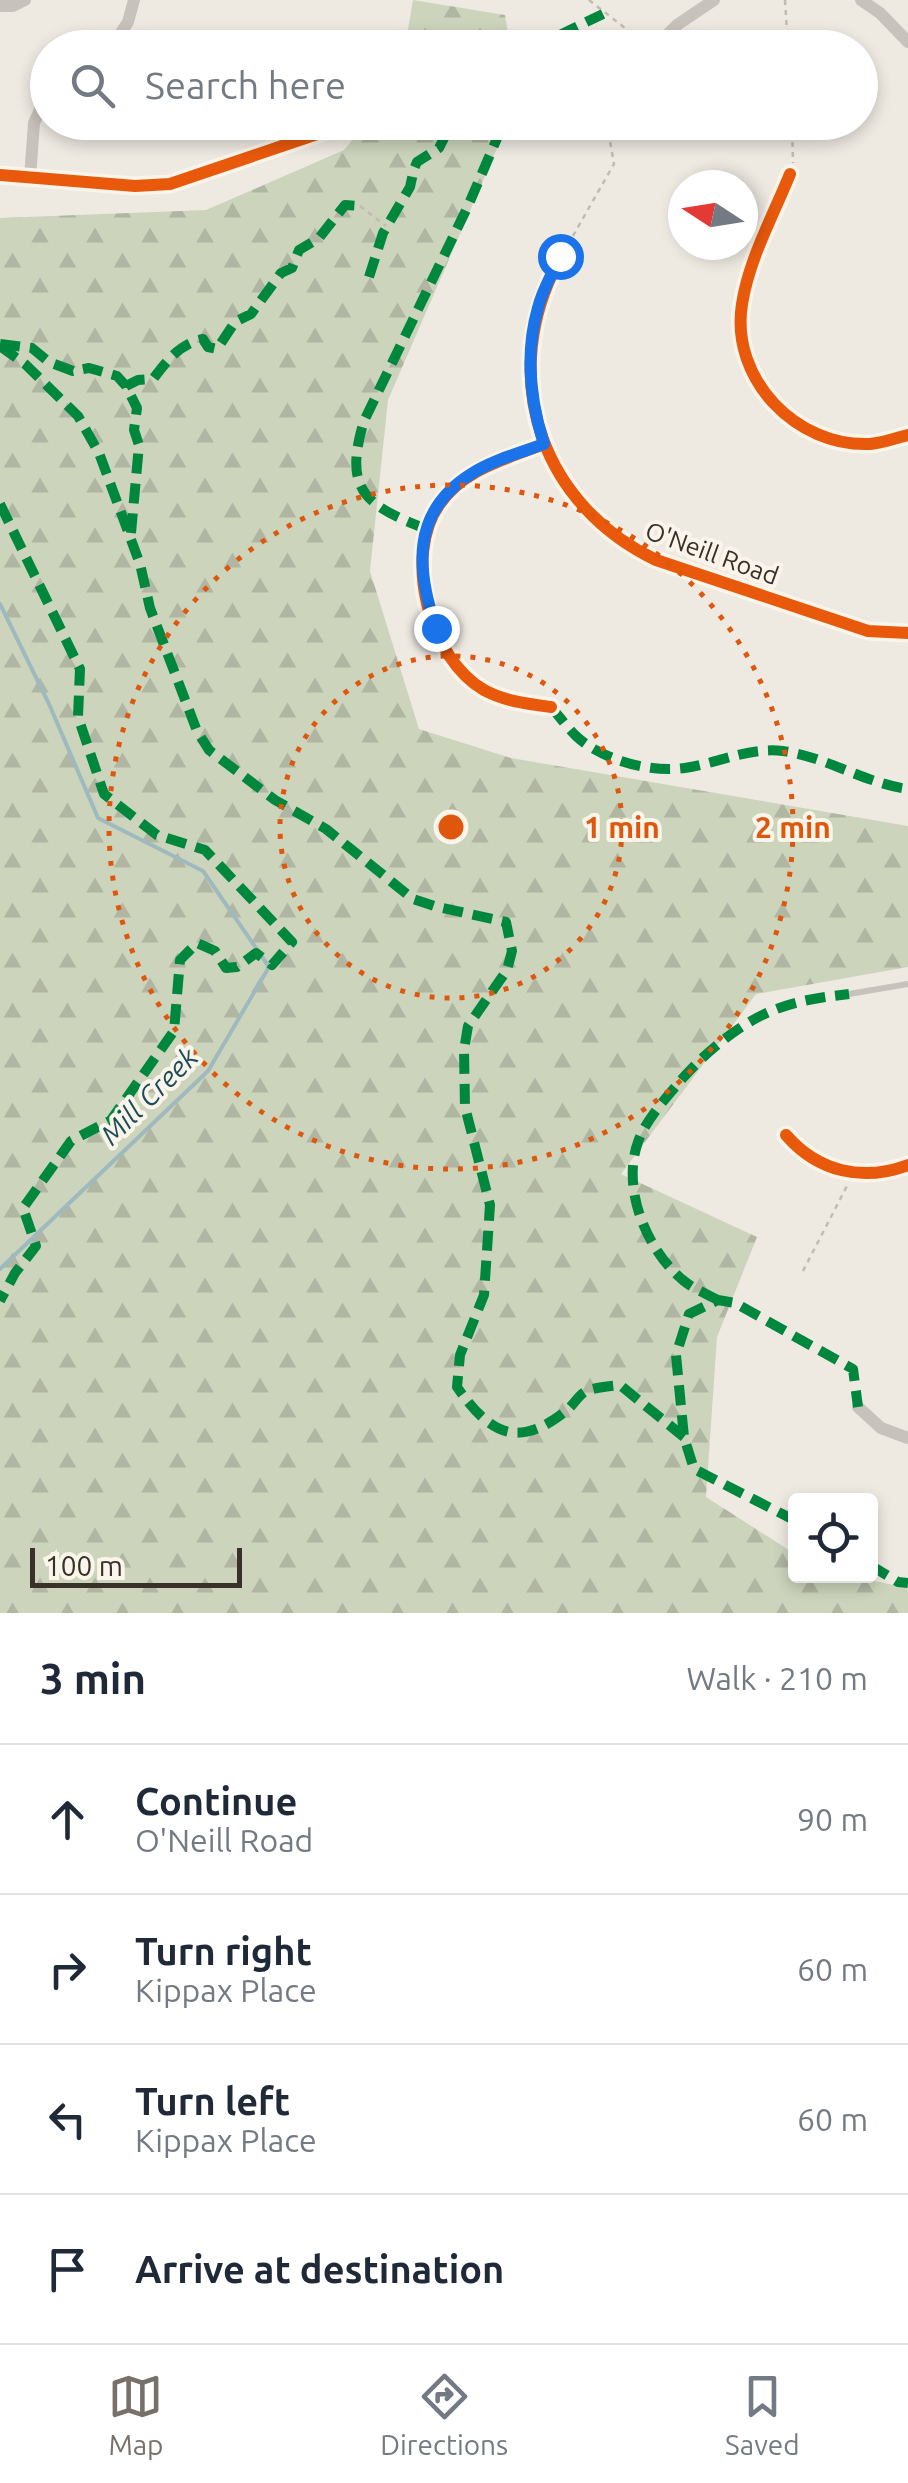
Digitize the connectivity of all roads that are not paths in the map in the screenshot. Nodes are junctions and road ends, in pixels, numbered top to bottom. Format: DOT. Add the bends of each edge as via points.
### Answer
graph roads {
  1 [pos="24,0"];
  2 [pos="134,0"];
  3 [pos="714,0"];
  4 [pos="861,0"];
  5 [pos="0,6"];
  6 [pos="123,30"];
  7 [pos="672,30"];
  8 [pos="908,42"];
  9 [pos="33,140"];
  10 [pos="300,140"];
  11 [pos="790,174"];
  12 [pos="0,175"];
  13 [pos="30,178"];
  14 [pos="554,272"];
  15 [pos="908,435"];
  16 [pos="544,444"];
  17 [pos="908,632"];
  18 [pos="551,706"];
  19 [pos="908,984"];
  20 [pos="850,994"];
  21 [pos="786,1136"];
  22 [pos="908,1165"];
  23 [pos="858,1407"];
  24 [pos="908,1438"];
  1 -- 5 [label="street"];
  2 -- 6 [label="street"];
  3 -- 7 [label="street"];
  4 -- 8 [label="street"];
  9 -- 13 [label="street"];
  10 -- 13 [label="street" via="170,184"];
  11 -- 15 [label="street" via="744,297 741,329 749,366 781,411 816,433 871,444"];
  12 -- 13 [label="street"];
  14 -- 16 [label="street, O'Neill Road" via="538,304 531,342 532,396"];
  16 -- 17 [label="street, O'Neill Road" via="578,502 628,546 868,631"];
  16 -- 18 [label="street" via="470,474 453,489 426,529 420,555 436,628 464,674 484,690"];
  19 -- 20 [label="lane"];
  21 -- 22 [label="street" via="808,1157 853,1173"];
  23 -- 24 [label="street" via="882,1428"];
}
